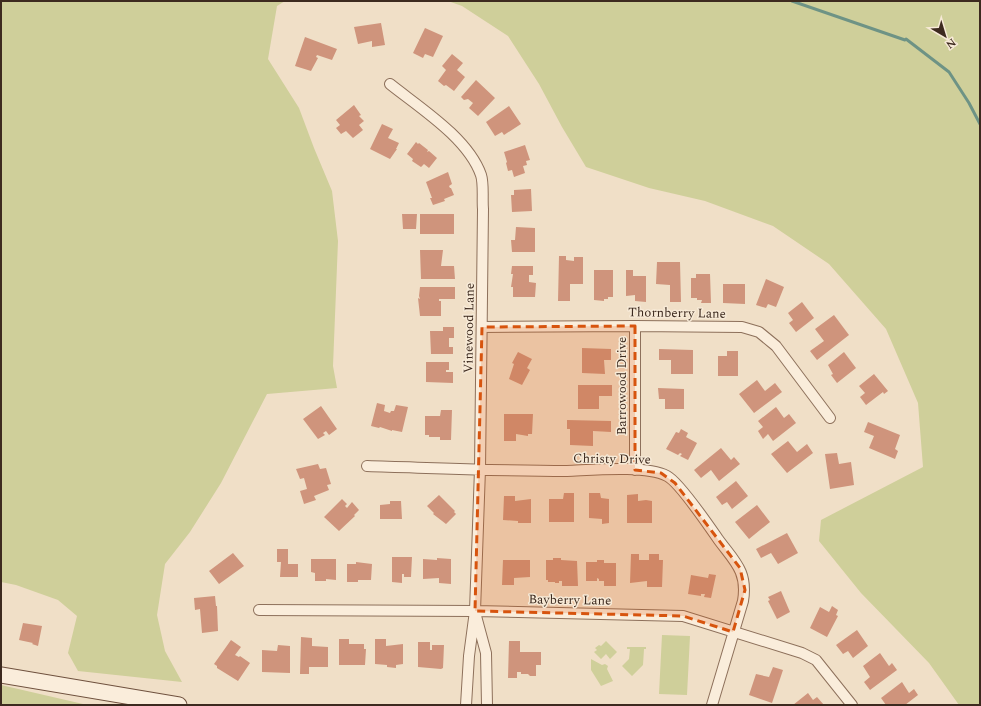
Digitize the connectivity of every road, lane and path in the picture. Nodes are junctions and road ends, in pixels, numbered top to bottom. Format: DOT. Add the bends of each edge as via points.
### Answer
graph roads {
  1 [pos="390,84"];
  2 [pos="635,326"];
  3 [pos="482,327"];
  4 [pos="830,418"];
  5 [pos="367,466"];
  6 [pos="480,469"];
  7 [pos="635,470"];
  8 [pos="259,610"];
  9 [pos="475,611"];
  10 [pos="733,632"];
  11 [pos="1,674"];
  12 [pos="179,705"];
  13 [pos="466,705"];
  14 [pos="487,705"];
  15 [pos="712,705"];
  16 [pos="852,705"];
  1 -- 3 [label="street, Vinewood Lane" via="446,129 468,151 481,176"];
  2 -- 3 [label="street, Thornberry Lane"];
  2 -- 4 [label="street, Thornberry Lane" via="742,327 759,332 776,346"];
  2 -- 7 [label="street, Barrowood Drive"];
  3 -- 6 [label="street, Vinewood Lane"];
  5 -- 6 [label="street, Christy Drive"];
  6 -- 7 [label="street, Christy Drive"];
  6 -- 9 [label="street, Vinewood Lane"];
  7 -- 10 [label="street, Christy Drive" via="661,473 675,483 740,568 745,590"];
  8 -- 9 [label="street, Bayberry Lane"];
  9 -- 10 [label="street, Bayberry Lane" via="683,616"];
  9 -- 13 [label="street, Vinewood Lane"];
  9 -- 14 [label="street, Vinewood Lane" via="486,653"];
  10 -- 15 [label="street, Christy Drive"];
  10 -- 16 [label="street, Bayberry Lane" via="802,653 816,660"];
  11 -- 12 [label="street"];
}
